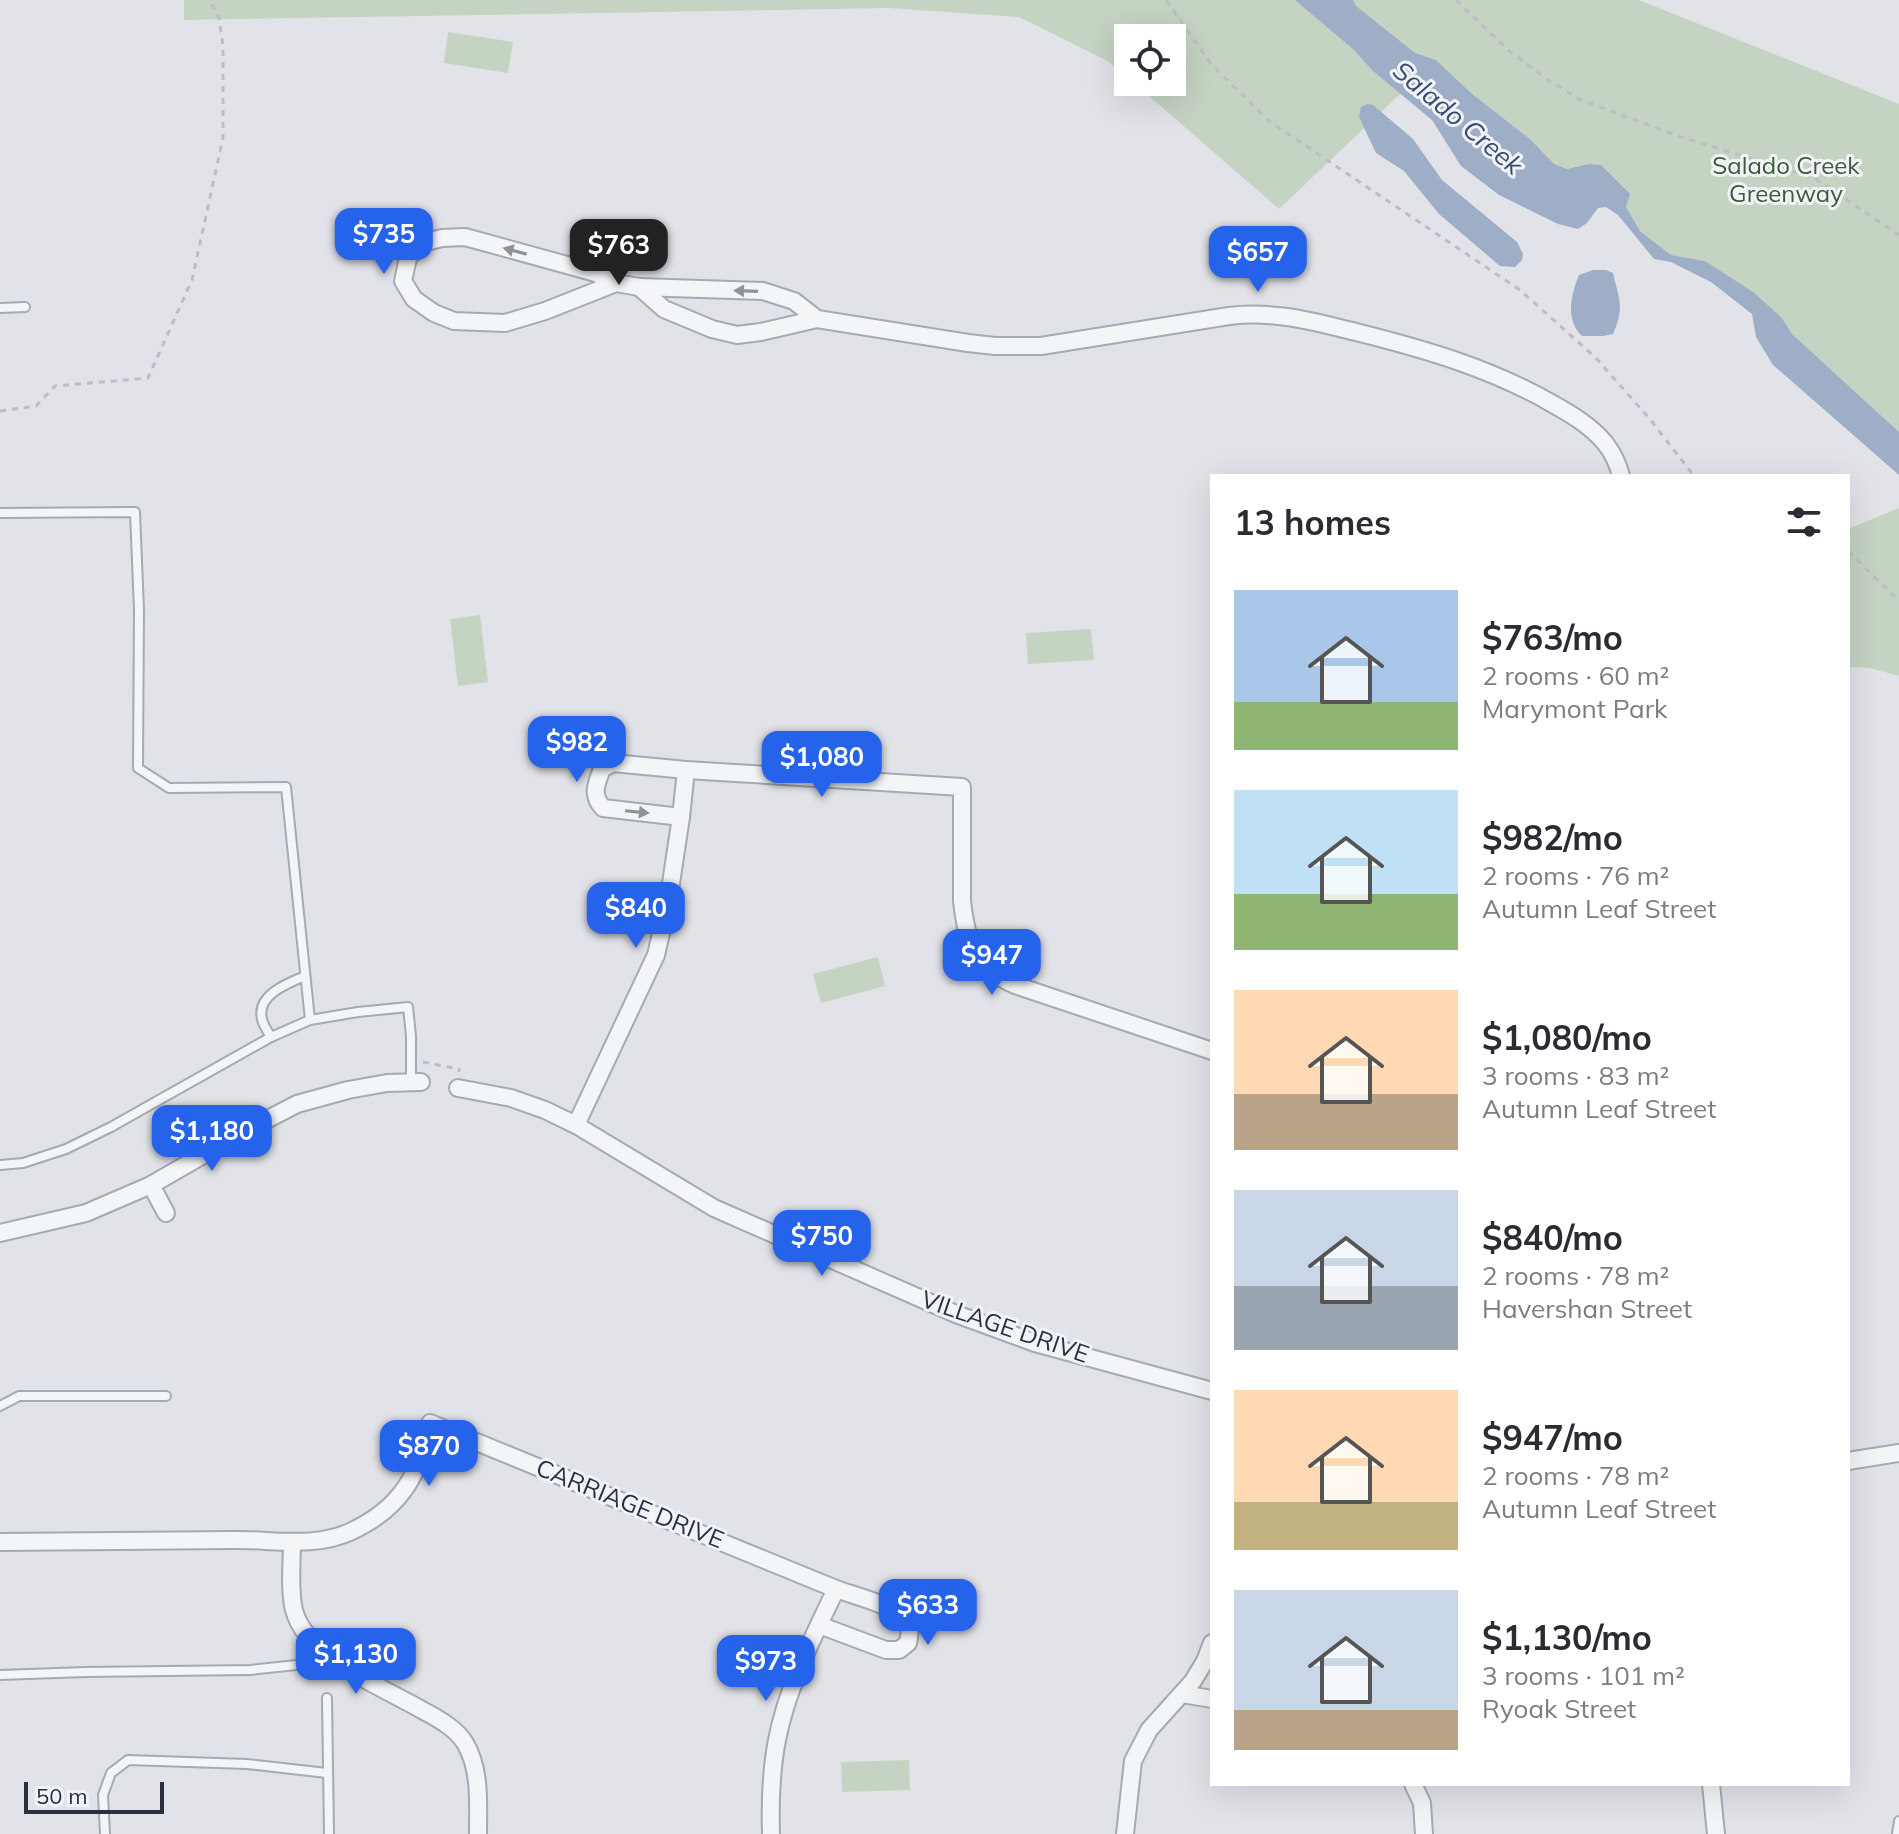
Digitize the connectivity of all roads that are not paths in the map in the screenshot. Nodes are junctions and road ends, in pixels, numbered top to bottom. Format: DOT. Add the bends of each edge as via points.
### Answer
graph roads {
  1 [pos="616,283"];
  2 [pos="639,287"];
  3 [pos="25,307"];
  4 [pos="0,308"];
  5 [pos="817,319"];
  6 [pos="1620,474"];
  7 [pos="0,513"];
  8 [pos="686,770"];
  9 [pos="681,817"];
  10 [pos="305,976"];
  11 [pos="310,1020"];
  12 [pos="271,1037"];
  13 [pos="1210,1050"];
  14 [pos="416,1082"];
  15 [pos="458,1088"];
  16 [pos="576,1125"];
  17 [pos="0,1165"];
  18 [pos="151,1185"];
  19 [pos="166,1213"];
  20 [pos="0,1233"];
  21 [pos="1210,1390"];
  22 [pos="166,1396"];
  23 [pos="0,1406"];
  24 [pos="1899,1453"];
  25 [pos="1850,1461"];
  26 [pos="0,1542"];
  27 [pos="292,1542"];
  28 [pos="836,1589"];
  29 [pos="819,1625"];
  30 [pos="1210,1648"];
  31 [pos="334,1661"];
  32 [pos="0,1675"];
  33 [pos="1182,1694"];
  34 [pos="327,1698"];
  35 [pos="1210,1699"];
  36 [pos="327,1773"];
  37 [pos="1414,1786"];
  38 [pos="1711,1786"];
  39 [pos="1899,1821"];
  40 [pos="105,1834"];
  41 [pos="329,1834"];
  42 [pos="478,1834"];
  43 [pos="771,1834"];
  44 [pos="1125,1834"];
  45 [pos="1424,1834"];
  46 [pos="1716,1834"];
  47 [pos="1897,1834"];
  1 -- 1 [label="street, one-way" via="465,237 422,243 408,258 403,281 414,299 434,313 454,321 505,323"];
  1 -- 2 [label="street"];
  5 -- 2 [label="street, one-way" via="794,301 763,291"];
  2 -- 5 [label="street" via="664,309 737,335"];
  3 -- 4 [label="lane"];
  5 -- 6 [label="street" via="995,346 1041,346 1229,316 1306,320 1470,364 1527,389 1591,428 1607,445"];
  7 -- 10 [label="lane" via="135,512 138,768 169,788 286,787"];
  8 -- 9 [label="street"];
  8 -- 9 [label="street, one-way" via="613,763 602,769 597,782 596,800 603,808"];
  8 -- 13 [label="street" via="962,787 964,917 972,946 988,970 1015,985"];
  9 -- 16 [label="street" via="656,955"];
  10 -- 11 [label="lane"];
  10 -- 12 [label="lane" via="265,1000 261,1017"];
  11 -- 12 [label="lane"];
  11 -- 14 [label="lane" via="408,1007"];
  12 -- 17 [label="lane" via="100,1133 23,1163"];
  14 -- 18 [label="street" via="348,1090 297,1104"];
  15 -- 16 [label="street, VILLAGE DRIVE" via="511,1098"];
  16 -- 21 [label="street, VILLAGE DRIVE" via="723,1213 956,1314 1035,1343"];
  18 -- 19 [label="street"];
  18 -- 20 [label="street" via="86,1213"];
  22 -- 23 [label="lane" via="19,1396"];
  24 -- 25 [label="street"];
  26 -- 27 [label="street, CARRIAGE DRIVE"];
  27 -- 28 [label="street, CARRIAGE DRIVE" via="350,1532 387,1509 415,1473 430,1423"];
  27 -- 31 [label="street" via="294,1609 313,1644"];
  28 -- 29 [label="street"];
  28 -- 29 [label="street, CARRIAGE DRIVE" via="897,1611 907,1621 908,1643 886,1650"];
  29 -- 43 [label="street" via="777,1739"];
  30 -- 33 [label="street"];
  31 -- 32 [label="lane" via="250,1670"];
  31 -- 42 [label="street" via="458,1733 477,1781"];
  33 -- 35 [label="street"];
  33 -- 44 [label="street" via="1149,1730 1133,1761"];
  34 -- 36 [label="lane"];
  36 -- 40 [label="lane" via="128,1760 111,1773 103,1795"];
  36 -- 41 [label="lane"];
  37 -- 45 [label="street" via="1422,1803"];
  38 -- 46 [label="street"];
  39 -- 47 [label="lane"];
}
